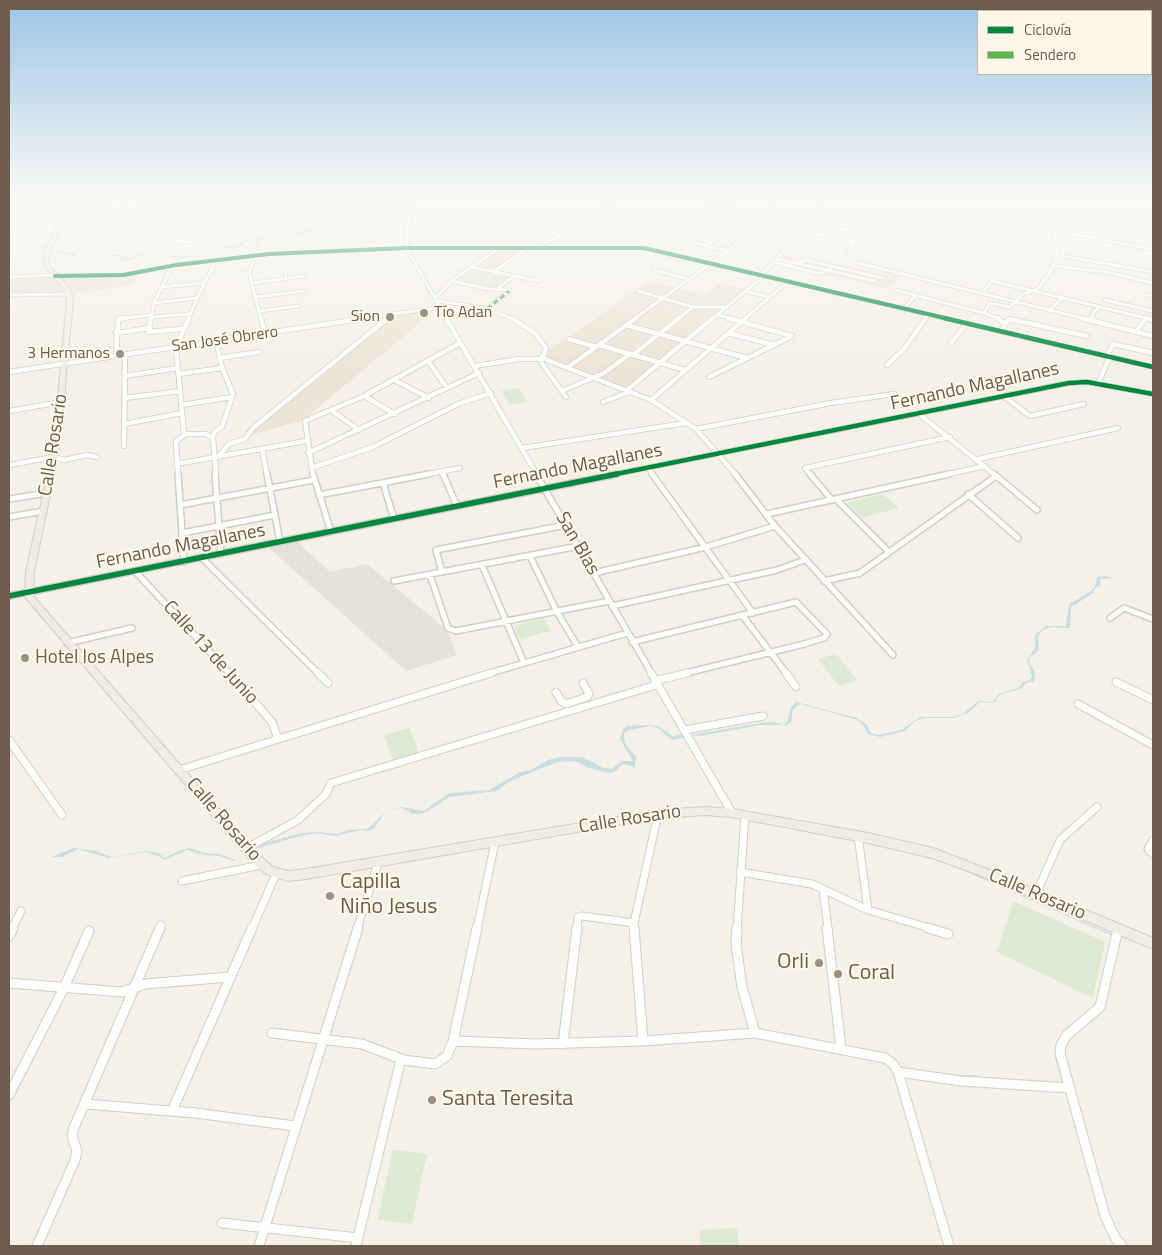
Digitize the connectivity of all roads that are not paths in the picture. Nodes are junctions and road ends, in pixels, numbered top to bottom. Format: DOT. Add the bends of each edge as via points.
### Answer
graph roads {
  1 [pos="46,256"];
  2 [pos="256,256"];
  3 [pos="264,256"];
  4 [pos="410,256"];
  5 [pos="489,256"];
  6 [pos="517,256"];
  7 [pos="681,256"];
  8 [pos="721,256"];
  9 [pos="779,256"];
  10 [pos="1057,256"];
  11 [pos="777,258"];
  12 [pos="216,262"];
  13 [pos="711,262"];
  14 [pos="774,262"];
  15 [pos="798,263"];
  16 [pos="858,263"];
  17 [pos="1107,264"];
  18 [pos="172,266"];
  19 [pos="833,266"];
  20 [pos="1054,266"];
  21 [pos="471,268"];
  22 [pos="285,270"];
  23 [pos="654,270"];
  24 [pos="828,270"];
  25 [pos="493,272"];
  26 [pos="1106,272"];
  27 [pos="1153,272"];
  28 [pos="55,275"];
  29 [pos="763,275"];
  30 [pos="305,276"];
  31 [pos="514,276"];
  32 [pos="9,277"];
  33 [pos="882,278"];
  34 [pos="286,279"];
  35 [pos="688,279"];
  36 [pos="452,281"];
  37 [pos="539,281"];
  38 [pos="789,281"];
  39 [pos="875,281"];
  40 [pos="204,283"];
  41 [pos="252,284"];
  42 [pos="1153,284"];
  43 [pos="162,287"];
  44 [pos="498,288"];
  45 [pos="305,290"];
  46 [pos="895,290"];
  47 [pos="638,291"];
  48 [pos="745,291"];
  49 [pos="1036,291"];
  50 [pos="69,294"];
  51 [pos="982,294"];
  52 [pos="9,295"];
  53 [pos="916,295"];
  54 [pos="1147,295"];
  55 [pos="1153,296"];
  56 [pos="256,297"];
  57 [pos="769,297"];
  58 [pos="198,298"];
  59 [pos="662,298"];
  60 [pos="1062,298"];
  61 [pos="436,299"];
  62 [pos="1106,300"];
  63 [pos="1016,302"];
  64 [pos="154,303"];
  65 [pos="298,306"];
  66 [pos="693,307"];
  67 [pos="726,307"];
  68 [pos="1099,307"];
  69 [pos="440,308"];
  70 [pos="487,309"];
  71 [pos="904,309"];
  72 [pos="1050,310"];
  73 [pos="1153,310"];
  74 [pos="260,311"];
  75 [pos="984,313"];
  76 [pos="189,314"];
  77 [pos="392,314"];
  78 [pos="928,314"];
  79 [pos="717,315"];
  80 [pos="151,316"];
  81 [pos="1146,318"];
  82 [pos="1153,320"];
  83 [pos="1092,321"];
  84 [pos="741,322"];
  85 [pos="967,323"];
  86 [pos="1005,324"];
  87 [pos="626,325"];
  88 [pos="150,328"];
  89 [pos="182,330"];
  90 [pos="1001,331"];
  91 [pos="1136,332"];
  92 [pos="116,333"];
  93 [pos="728,333"];
  94 [pos="265,334"];
  95 [pos="660,334"];
  96 [pos="1087,336"];
  97 [pos="1153,336"];
  98 [pos="569,339"];
  99 [pos="216,341"];
  100 [pos="685,341"];
  101 [pos="460,343"];
  102 [pos="951,343"];
  103 [pos="774,345"];
  104 [pos="597,346"];
  105 [pos="176,347"];
  106 [pos="711,348"];
  107 [pos="259,352"];
  108 [pos="1153,353"];
  109 [pos="126,354"];
  110 [pos="116,355"];
  111 [pos="632,355"];
  112 [pos="1108,356"];
  113 [pos="220,358"];
  114 [pos="542,358"];
  115 [pos="747,358"];
  116 [pos="428,361"];
  117 [pos="660,362"];
  118 [pos="65,363"];
  119 [pos="887,365"];
  120 [pos="475,366"];
  121 [pos="1153,367"];
  122 [pos="178,368"];
  123 [pos="222,368"];
  124 [pos="567,368"];
  125 [pos="686,370"];
  126 [pos="9,372"];
  127 [pos="479,373"];
  128 [pos="179,374"];
  129 [pos="125,376"];
  130 [pos="710,377"];
  131 [pos="594,379"];
  132 [pos="394,380"];
  133 [pos="1098,384"];
  134 [pos="447,388"];
  135 [pos="180,391"];
  136 [pos="562,391"];
  137 [pos="628,392"];
  138 [pos="491,393"];
  139 [pos="1153,394"];
  140 [pos="364,396"];
  141 [pos="232,397"];
  142 [pos="566,397"];
  143 [pos="1005,397"];
  144 [pos="125,398"];
  145 [pos="428,398"];
  146 [pos="650,400"];
  147 [pos="61,402"];
  148 [pos="603,402"];
  149 [pos="1084,404"];
  150 [pos="181,405"];
  151 [pos="331,410"];
  152 [pos="9,411"];
  153 [pos="182,413"];
  154 [pos="921,413"];
  155 [pos="394,414"];
  156 [pos="686,423"];
  157 [pos="124,424"];
  158 [pos="1118,428"];
  159 [pos="696,429"];
  160 [pos="359,430"];
  161 [pos="185,435"];
  162 [pos="950,437"];
  163 [pos="213,438"];
  164 [pos="306,441"];
  165 [pos="124,446"];
  166 [pos="522,448"];
  167 [pos="262,449"];
  168 [pos="308,453"];
  169 [pos="719,454"];
  170 [pos="54,457"];
  171 [pos="97,457"];
  172 [pos="216,457"];
  173 [pos="978,459"];
  174 [pos="176,464"];
  175 [pos="9,465"];
  176 [pos="985,466"];
  177 [pos="311,468"];
  178 [pos="460,468"];
  179 [pos="648,468"];
  180 [pos="442,472"];
  181 [pos="996,476"];
  182 [pos="314,480"];
  183 [pos="382,483"];
  184 [pos="270,488"];
  185 [pos="545,489"];
  186 [pos="47,492"];
  187 [pos="968,494"];
  188 [pos="319,495"];
  189 [pos="217,498"];
  190 [pos="9,499"];
  191 [pos="834,499"];
  192 [pos="180,505"];
  193 [pos="457,506"];
  194 [pos="1037,510"];
  195 [pos="43,511"];
  196 [pos="767,514"];
  197 [pos="275,515"];
  198 [pos="9,517"];
  199 [pos="394,520"];
  200 [pos="566,525"];
  201 [pos="219,526"];
  202 [pos="775,526"];
  203 [pos="331,532"];
  204 [pos="182,533"];
  205 [pos="1018,538"];
  206 [pos="280,542"];
  207 [pos="579,546"];
  208 [pos="706,547"];
  209 [pos="889,552"];
  210 [pos="221,554"];
  211 [pos="530,556"];
  212 [pos="202,558"];
  213 [pos="806,560"];
  214 [pos="184,562"];
  215 [pos="482,565"];
  216 [pos="135,571"];
  217 [pos="442,572"];
  218 [pos="594,573"];
  219 [pos="430,575"];
  220 [pos="729,579"];
  221 [pos="394,581"];
  222 [pos="824,581"];
  223 [pos="28,592"];
  224 [pos="9,596"];
  225 [pos="611,604"];
  226 [pos="557,612"];
  227 [pos="753,612"];
  228 [pos="742,615"];
  229 [pos="1110,618"];
  230 [pos="1153,619"];
  231 [pos="505,622"];
  232 [pos="132,628"];
  233 [pos="627,633"];
  234 [pos="632,642"];
  235 [pos="67,643"];
  236 [pos="578,647"];
  237 [pos="770,652"];
  238 [pos="893,655"];
  239 [pos="524,663"];
  240 [pos="1116,682"];
  241 [pos="328,683"];
  242 [pos="583,683"];
  243 [pos="656,683"];
  244 [pos="796,687"];
  245 [pos="556,692"];
  246 [pos="1153,700"];
  247 [pos="577,701"];
  248 [pos="1078,704"];
  249 [pos="580,709"];
  250 [pos="763,716"];
  251 [pos="685,730"];
  252 [pos="278,739"];
  253 [pos="9,740"];
  254 [pos="1153,745"];
  255 [pos="179,770"];
  256 [pos="1096,807"];
  257 [pos="732,813"];
  258 [pos="658,814"];
  259 [pos="62,815"];
  260 [pos="745,816"];
  261 [pos="858,836"];
  262 [pos="1153,840"];
  263 [pos="495,842"];
  264 [pos="246,848"];
  265 [pos="1153,854"];
  266 [pos="378,863"];
  267 [pos="261,865"];
  268 [pos="740,872"];
  269 [pos="276,874"];
  270 [pos="182,881"];
  271 [pos="823,889"];
  272 [pos="1036,894"];
  273 [pos="868,910"];
  274 [pos="21,911"];
  275 [pos="634,923"];
  276 [pos="161,925"];
  277 [pos="1118,929"];
  278 [pos="89,931"];
  279 [pos="948,934"];
  280 [pos="9,936"];
  281 [pos="1153,944"];
  282 [pos="229,977"];
  283 [pos="9,984"];
  284 [pos="64,988"];
  285 [pos="134,988"];
  286 [pos="272,1033"];
  287 [pos="755,1033"];
  288 [pos="322,1039"];
  289 [pos="453,1041"];
  290 [pos="643,1041"];
  291 [pos="562,1044"];
  292 [pos="841,1048"];
  293 [pos="401,1059"];
  294 [pos="898,1072"];
  295 [pos="1070,1088"];
  296 [pos="9,1095"];
  297 [pos="85,1104"];
  298 [pos="172,1111"];
  299 [pos="295,1126"];
  300 [pos="222,1223"];
  301 [pos="264,1228"];
  302 [pos="357,1242"];
  303 [pos="37,1246"];
  304 [pos="259,1246"];
  305 [pos="949,1246"];
  306 [pos="1122,1246"];
  1 -- 28 [label="main road" via="46,264"];
  2 -- 3 [label="street"];
  2 -- 12 [label="street"];
  2 -- 41 [label="street" via="250,268"];
  4 -- 61 [label="street, San Blas"];
  5 -- 21 [label="street"];
  6 -- 25 [label="street"];
  7 -- 13 [label="street"];
  8 -- 13 [label="street"];
  9 -- 11 [label="street"];
  10 -- 17 [label="street"];
  10 -- 20 [label="street"];
  11 -- 14 [label="street"];
  11 -- 15 [label="street"];
  12 -- 18 [label="street"];
  12 -- 40 [label="street"];
  13 -- 29 [label="street"];
  13 -- 35 [label="street"];
  14 -- 24 [label="street" via="821,274"];
  14 -- 29 [label="street"];
  15 -- 19 [label="street" via="806,260"];
  15 -- 24 [label="street"];
  16 -- 51 [label="street"];
  17 -- 26 [label="street"];
  17 -- 27 [label="street"];
  18 -- 28 [label="street" via="123,275"];
  18 -- 43 [label="street"];
  19 -- 24 [label="street"];
  19 -- 33 [label="street"];
  20 -- 26 [label="street"];
  20 -- 49 [label="street"];
  21 -- 25 [label="street"];
  21 -- 36 [label="street"];
  22 -- 34 [label="street"];
  23 -- 35 [label="street"];
  24 -- 39 [label="street"];
  25 -- 31 [label="street"];
  26 -- 42 [label="street"];
  28 -- 32 [label="street"];
  28 -- 50 [label="main road"];
  29 -- 38 [label="street"];
  29 -- 48 [label="street"];
  30 -- 34 [label="street"];
  31 -- 37 [label="street"];
  31 -- 44 [label="street"];
  34 -- 41 [label="street"];
  35 -- 59 [label="street"];
  36 -- 44 [label="street"];
  36 -- 61 [label="street"];
  38 -- 57 [label="street"];
  38 -- 71 [label="street"];
  40 -- 43 [label="street"];
  40 -- 58 [label="street"];
  41 -- 56 [label="street"];
  43 -- 64 [label="street"];
  44 -- 70 [label="street" via="509,291"];
  45 -- 56 [label="street"];
  46 -- 53 [label="street"];
  47 -- 59 [label="street"];
  48 -- 57 [label="street"];
  48 -- 67 [label="street"];
  49 -- 51 [label="street" via="992,281"];
  49 -- 60 [label="street"];
  49 -- 63 [label="street" via="1026,292"];
  50 -- 52 [label="street"];
  50 -- 118 [label="main road, Calle Rosario"];
  51 -- 63 [label="street"];
  53 -- 71 [label="street"];
  53 -- 75 [label="street"];
  54 -- 55 [label="street"];
  56 -- 74 [label="street"];
  57 -- 84 [label="street"];
  58 -- 64 [label="street"];
  58 -- 76 [label="street"];
  59 -- 66 [label="street"];
  59 -- 87 [label="street"];
  60 -- 68 [label="street"];
  60 -- 72 [label="street"];
  61 -- 69 [label="street, San Blas"];
  61 -- 70 [label="street"];
  62 -- 73 [label="street"];
  63 -- 72 [label="street"];
  63 -- 75 [label="street" via="1010,307 990,303"];
  64 -- 80 [label="street"];
  65 -- 74 [label="street"];
  66 -- 67 [label="street"];
  66 -- 95 [label="street"];
  67 -- 79 [label="street"];
  68 -- 81 [label="street"];
  68 -- 83 [label="street" via="1093,312"];
  69 -- 77 [label="street, San José Obrero"];
  69 -- 101 [label="street, San Blas"];
  70 -- 114 [label="street" via="506,315 534,334 546,348"];
  71 -- 78 [label="street"];
  72 -- 83 [label="street"];
  73 -- 81 [label="street"];
  74 -- 94 [label="street"];
  75 -- 86 [label="street"];
  76 -- 80 [label="street"];
  76 -- 89 [label="street"];
  77 -- 94 [label="street, San José Obrero"];
  77 -- 172 [label="street" via="253,428 245,439 229,444"];
  78 -- 85 [label="street"];
  78 -- 119 [label="street" via="904,349"];
  79 -- 84 [label="street"];
  79 -- 100 [label="street"];
  80 -- 88 [label="street"];
  80 -- 92 [label="street" via="118,319"];
  81 -- 82 [label="street"];
  81 -- 91 [label="street"];
  83 -- 91 [label="street"];
  84 -- 93 [label="street"];
  84 -- 103 [label="street" via="792,335"];
  85 -- 90 [label="street"];
  85 -- 102 [label="street"];
  86 -- 90 [label="street"];
  86 -- 96 [label="street" via="1009,319"];
  87 -- 95 [label="street"];
  87 -- 104 [label="street"];
  88 -- 89 [label="street" via="151,334"];
  88 -- 92 [label="street"];
  89 -- 105 [label="street"];
  90 -- 112 [label="street"];
  91 -- 97 [label="street"];
  92 -- 110 [label="street"];
  93 -- 103 [label="street"];
  93 -- 106 [label="street"];
  94 -- 99 [label="street, San José Obrero"];
  95 -- 100 [label="street"];
  95 -- 111 [label="street"];
  98 -- 104 [label="street"];
  99 -- 105 [label="street, San José Obrero"];
  99 -- 113 [label="street"];
  100 -- 106 [label="street"];
  100 -- 117 [label="street"];
  101 -- 116 [label="street"];
  101 -- 120 [label="street, San Blas"];
  103 -- 115 [label="street"];
  104 -- 111 [label="street"];
  104 -- 124 [label="street"];
  105 -- 109 [label="street, San José Obrero"];
  105 -- 122 [label="street"];
  106 -- 115 [label="street"];
  106 -- 125 [label="street"];
  107 -- 113 [label="street"];
  108 -- 112 [label="street" via="1113,344"];
  109 -- 110 [label="street, San José Obrero"];
  109 -- 129 [label="street"];
  110 -- 118 [label="street, San José Obrero"];
  111 -- 117 [label="street"];
  111 -- 131 [label="street"];
  112 -- 121 [label="street"];
  112 -- 133 [label="street"];
  113 -- 123 [label="street"];
  114 -- 120 [label="street"];
  114 -- 124 [label="street"];
  114 -- 136 [label="street" via="541,362"];
  115 -- 130 [label="street"];
  116 -- 132 [label="street"];
  116 -- 134 [label="street"];
  117 -- 125 [label="street"];
  117 -- 137 [label="street"];
  118 -- 126 [label="street, San José Obrero"];
  118 -- 147 [label="main road, Calle Rosario"];
  120 -- 127 [label="street, San Blas"];
  122 -- 128 [label="street"];
  122 -- 129 [label="street"];
  123 -- 128 [label="street"];
  123 -- 141 [label="street"];
  124 -- 131 [label="street"];
  125 -- 146 [label="street"];
  127 -- 134 [label="street"];
  127 -- 138 [label="street, San Blas"];
  128 -- 135 [label="street"];
  129 -- 144 [label="street"];
  131 -- 136 [label="street"];
  131 -- 137 [label="street"];
  132 -- 140 [label="street"];
  132 -- 145 [label="street"];
  133 -- 139 [label="street, Fernando Magallanes"];
  133 -- 143 [label="street, Fernando Magallanes" via="1069,383"];
  134 -- 145 [label="street"];
  135 -- 144 [label="street"];
  135 -- 150 [label="street"];
  136 -- 142 [label="street"];
  137 -- 146 [label="street"];
  137 -- 148 [label="street"];
  138 -- 166 [label="street, San Blas"];
  138 -- 177 [label="street" via="458,404 372,447"];
  140 -- 151 [label="street"];
  140 -- 155 [label="street"];
  141 -- 150 [label="street"];
  141 -- 163 [label="street" via="222,427 215,431"];
  143 -- 149 [label="street" via="1031,416"];
  143 -- 154 [label="street, Fernando Magallanes"];
  144 -- 157 [label="street"];
  145 -- 155 [label="street"];
  146 -- 156 [label="street"];
  147 -- 152 [label="street"];
  147 -- 170 [label="main road, Calle Rosario"];
  150 -- 153 [label="street"];
  151 -- 160 [label="street"];
  151 -- 164 [label="street" via="305,421"];
  153 -- 157 [label="street"];
  153 -- 161 [label="street"];
  154 -- 159 [label="street" via="890,393"];
  154 -- 162 [label="street"];
  154 -- 169 [label="street, Fernando Magallanes"];
  155 -- 160 [label="street"];
  156 -- 159 [label="street"];
  156 -- 166 [label="street"];
  157 -- 165 [label="street"];
  158 -- 173 [label="street"];
  159 -- 169 [label="street"];
  160 -- 168 [label="street"];
  161 -- 163 [label="street" via="206,434"];
  161 -- 174 [label="street" via="176,441"];
  162 -- 173 [label="street"];
  162 -- 191 [label="street" via="805,468"];
  163 -- 172 [label="street"];
  164 -- 167 [label="street"];
  164 -- 168 [label="street"];
  166 -- 185 [label="street, San Blas"];
  167 -- 172 [label="street"];
  167 -- 184 [label="street"];
  168 -- 177 [label="street"];
  169 -- 179 [label="street, Fernando Magallanes"];
  169 -- 196 [label="street"];
  170 -- 171 [label="street" via="64,460 79,456"];
  170 -- 175 [label="street"];
  170 -- 186 [label="main road, Calle Rosario"];
  172 -- 174 [label="street"];
  172 -- 189 [label="street"];
  173 -- 176 [label="street"];
  174 -- 192 [label="street"];
  176 -- 181 [label="street"];
  176 -- 191 [label="street"];
  177 -- 182 [label="street"];
  178 -- 180 [label="street"];
  179 -- 185 [label="street, Fernando Magallanes"];
  179 -- 208 [label="street"];
  180 -- 183 [label="street"];
  180 -- 193 [label="street"];
  181 -- 187 [label="street"];
  181 -- 194 [label="street"];
  182 -- 184 [label="street"];
  182 -- 188 [label="street"];
  183 -- 188 [label="street"];
  183 -- 199 [label="street"];
  184 -- 189 [label="street"];
  184 -- 197 [label="street"];
  185 -- 193 [label="street, Fernando Magallanes"];
  185 -- 200 [label="street, San Blas"];
  186 -- 190 [label="street"];
  186 -- 195 [label="main road, Calle Rosario"];
  187 -- 205 [label="street"];
  187 -- 209 [label="street"];
  188 -- 203 [label="street"];
  189 -- 192 [label="street"];
  189 -- 201 [label="street"];
  191 -- 196 [label="street"];
  191 -- 209 [label="street"];
  192 -- 204 [label="street"];
  193 -- 199 [label="street, Fernando Magallanes"];
  195 -- 198 [label="street"];
  195 -- 223 [label="main road, Calle Rosario"];
  196 -- 202 [label="street"];
  197 -- 201 [label="street"];
  197 -- 206 [label="street"];
  199 -- 203 [label="street, Fernando Magallanes"];
  200 -- 207 [label="street, San Blas"];
  200 -- 217 [label="street" via="436,550"];
  201 -- 204 [label="street"];
  201 -- 210 [label="street"];
  202 -- 208 [label="street"];
  202 -- 213 [label="street"];
  203 -- 206 [label="street, Fernando Magallanes"];
  204 -- 214 [label="street"];
  206 -- 210 [label="street, Fernando Magallanes"];
  207 -- 211 [label="street"];
  207 -- 218 [label="street, San Blas"];
  208 -- 218 [label="street"];
  208 -- 220 [label="street"];
  209 -- 222 [label="street" via="860,573"];
  210 -- 212 [label="street, Fernando Magallanes"];
  211 -- 215 [label="street"];
  211 -- 226 [label="street"];
  212 -- 214 [label="street, Fernando Magallanes"];
  212 -- 241 [label="street"];
  213 -- 220 [label="street" via="777,570"];
  213 -- 222 [label="street"];
  214 -- 216 [label="street, Fernando Magallanes"];
  215 -- 217 [label="street"];
  215 -- 231 [label="street"];
  216 -- 223 [label="street, Fernando Magallanes"];
  216 -- 252 [label="street, Calle 13 de Junio" via="272,722"];
  217 -- 219 [label="street"];
  218 -- 225 [label="street, San Blas"];
  219 -- 221 [label="street"];
  219 -- 231 [label="street" via="451,630"];
  220 -- 225 [label="street"];
  220 -- 227 [label="street"];
  222 -- 238 [label="street"];
  223 -- 224 [label="street, Fernando Magallanes"];
  223 -- 235 [label="main road, Calle Rosario" via="33,604"];
  225 -- 226 [label="street"];
  225 -- 233 [label="street, San Blas"];
  226 -- 231 [label="street"];
  226 -- 236 [label="street"];
  227 -- 228 [label="street"];
  227 -- 237 [label="street" via="799,603 826,634 817,640"];
  228 -- 234 [label="street"];
  228 -- 237 [label="street"];
  229 -- 230 [label="street" via="1124,608"];
  231 -- 239 [label="street"];
  232 -- 235 [label="street"];
  233 -- 234 [label="street, San Blas"];
  233 -- 236 [label="street"];
  234 -- 243 [label="street, San Blas"];
  235 -- 255 [label="main road, Calle Rosario"];
  236 -- 239 [label="street"];
  237 -- 243 [label="street"];
  237 -- 244 [label="street"];
  239 -- 252 [label="street"];
  240 -- 246 [label="street"];
  242 -- 247 [label="street" via="589,696"];
  243 -- 249 [label="street"];
  243 -- 251 [label="street, San Blas"];
  245 -- 247 [label="street" via="564,703"];
  247 -- 249 [label="street"];
  248 -- 254 [label="street"];
  249 -- 264 [label="street" via="331,783 326,794 298,820"];
  250 -- 251 [label="street"];
  251 -- 257 [label="street, San Blas"];
  252 -- 255 [label="street"];
  253 -- 259 [label="street"];
  255 -- 264 [label="main road, Calle Rosario"];
  256 -- 272 [label="street" via="1060,840"];
  257 -- 258 [label="main road, Calle Rosario" via="691,810"];
  257 -- 260 [label="main road, Calle Rosario"];
  258 -- 263 [label="main road, Calle Rosario"];
  258 -- 275 [label="street"];
  260 -- 261 [label="main road, Calle Rosario"];
  260 -- 268 [label="street"];
  261 -- 272 [label="main road, Calle Rosario" via="933,853"];
  261 -- 273 [label="street"];
  262 -- 265 [label="street" via="1148,849"];
  263 -- 266 [label="main road, Calle Rosario"];
  263 -- 289 [label="street"];
  264 -- 267 [label="main road, Calle Rosario"];
  266 -- 269 [label="main road, Calle Rosario" via="297,875"];
  266 -- 288 [label="street"];
  267 -- 269 [label="main road, Calle Rosario"];
  267 -- 270 [label="street"];
  268 -- 271 [label="street" via="812,884"];
  268 -- 287 [label="street" via="736,944 742,987"];
  269 -- 282 [label="street"];
  271 -- 273 [label="street"];
  271 -- 292 [label="street"];
  272 -- 277 [label="main road, Calle Rosario"];
  273 -- 279 [label="street"];
  274 -- 280 [label="street"];
  275 -- 290 [label="street"];
  275 -- 291 [label="street" via="578,917"];
  276 -- 285 [label="street"];
  277 -- 281 [label="main road, Calle Rosario"];
  277 -- 295 [label="street" via="1100,1007 1078,1024 1061,1045 1062,1063"];
  278 -- 284 [label="street"];
  282 -- 285 [label="street" via="145,984"];
  282 -- 298 [label="street"];
  283 -- 284 [label="street"];
  284 -- 285 [label="street" via="122,992"];
  284 -- 296 [label="street"];
  285 -- 297 [label="street"];
  286 -- 288 [label="street"];
  287 -- 290 [label="street"];
  287 -- 292 [label="street"];
  288 -- 293 [label="street" via="362,1044"];
  288 -- 299 [label="street"];
  289 -- 291 [label="street"];
  289 -- 293 [label="street" via="448,1056 435,1064"];
  290 -- 291 [label="street"];
  292 -- 294 [label="street" via="885,1058"];
  293 -- 302 [label="street"];
  294 -- 295 [label="street" via="961,1081"];
  294 -- 305 [label="street"];
  295 -- 306 [label="street" via="1106,1216"];
  297 -- 298 [label="street"];
  297 -- 303 [label="street" via="72,1136 77,1151 71,1170"];
  298 -- 299 [label="street"];
  299 -- 301 [label="street"];
  300 -- 301 [label="street"];
  301 -- 302 [label="street"];
  301 -- 304 [label="street"];
}
